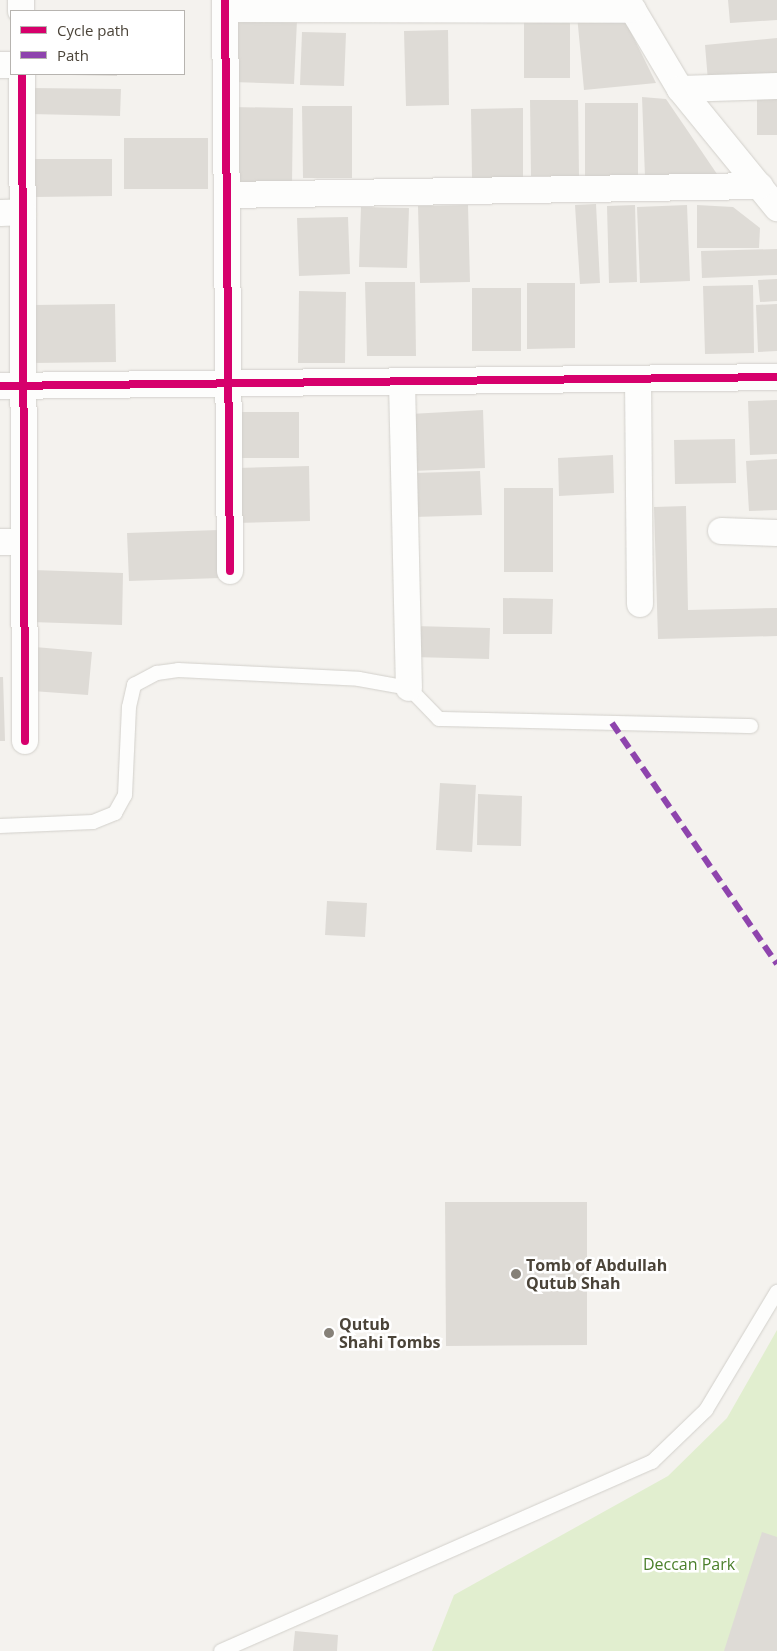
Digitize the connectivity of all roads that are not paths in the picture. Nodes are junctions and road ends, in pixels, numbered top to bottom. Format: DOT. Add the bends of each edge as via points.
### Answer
graph roads {
  1 [pos="225,5"];
  2 [pos="630,5"];
  3 [pos="22,75"];
  4 [pos="777,86"];
  5 [pos="680,89"];
  6 [pos="760,186"];
  7 [pos="227,194"];
  8 [pos="777,208"];
  9 [pos="11,212"];
  10 [pos="777,377"];
  11 [pos="638,379"];
  12 [pos="402,382"];
  13 [pos="229,383"];
  14 [pos="12,386"];
  15 [pos="721,531"];
  16 [pos="777,533"];
  17 [pos="12,542"];
  18 [pos="230,571"];
  19 [pos="640,604"];
  20 [pos="409,688"];
  21 [pos="751,726"];
  22 [pos="25,742"];
  23 [pos="0,826"];
  24 [pos="777,1292"];
  25 [pos="223,1650"];
  1 -- 2 [label="street"];
  1 -- 7 [label="street"];
  2 -- 5 [label="street"];
  3 -- 9 [label="street"];
  4 -- 5 [label="street"];
  5 -- 6 [label="street"];
  6 -- 7 [label="street"];
  6 -- 8 [label="street"];
  7 -- 13 [label="street"];
  9 -- 14 [label="street"];
  10 -- 11 [label="street"];
  11 -- 12 [label="street"];
  11 -- 19 [label="street"];
  12 -- 13 [label="street"];
  12 -- 20 [label="street"];
  13 -- 14 [label="street"];
  13 -- 18 [label="street"];
  14 -- 17 [label="street"];
  15 -- 16 [label="street"];
  17 -- 22 [label="street"];
  20 -- 21 [label="lane" via="439,719"];
  20 -- 23 [label="lane" via="359,679 178,670 157,673 134,685 129,707 125,795 115,813 93,822"];
  24 -- 25 [label="lane" via="706,1410 652,1462"];
}
